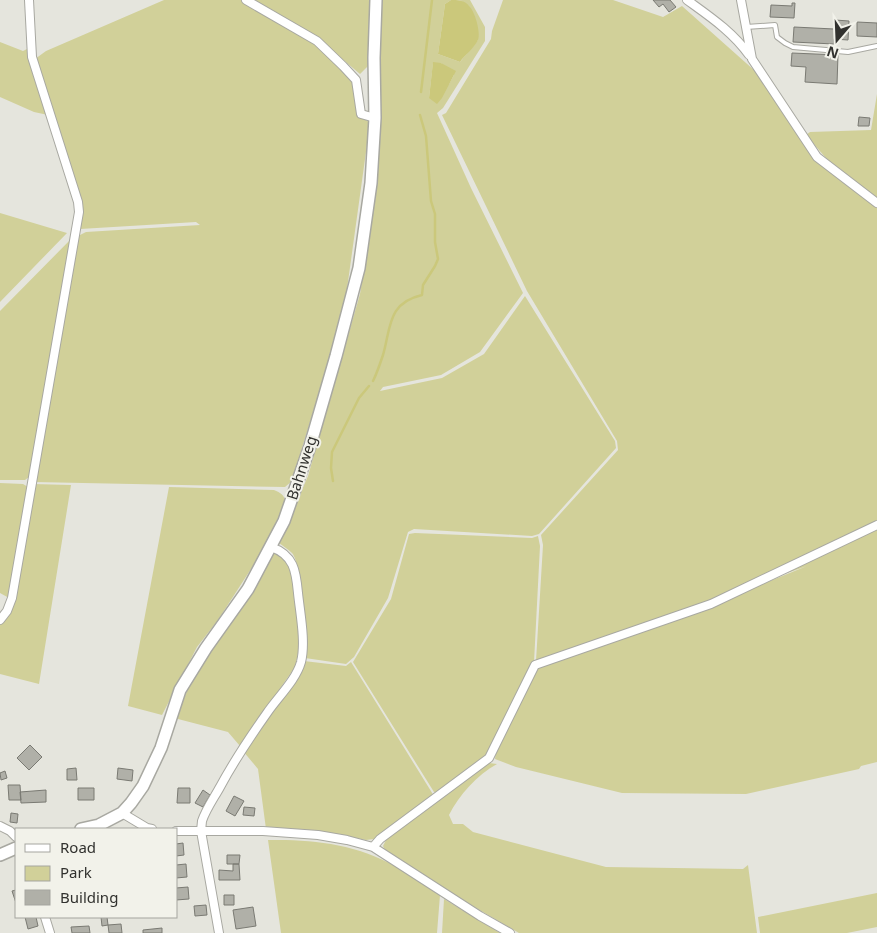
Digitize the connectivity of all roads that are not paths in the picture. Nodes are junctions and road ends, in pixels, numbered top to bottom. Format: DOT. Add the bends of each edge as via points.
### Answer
graph roads {
  1 [pos="29,0"];
  2 [pos="246,0"];
  3 [pos="376,0"];
  4 [pos="687,0"];
  5 [pos="740,0"];
  6 [pos="746,28"];
  7 [pos="877,46"];
  8 [pos="752,59"];
  9 [pos="374,118"];
  10 [pos="877,203"];
  11 [pos="877,525"];
  12 [pos="271,547"];
  13 [pos="0,620"];
  14 [pos="122,813"];
  15 [pos="0,826"];
  16 [pos="86,828"];
  17 [pos="147,828"];
  18 [pos="178,831"];
  19 [pos="202,831"];
  20 [pos="15,836"];
  21 [pos="373,847"];
  22 [pos="15,848"];
  23 [pos="0,855"];
  24 [pos="45,918"];
  25 [pos="50,933"];
  26 [pos="219,933"];
  27 [pos="510,933"];
  1 -- 13 [label="street" via="32,57 79,212 12,598"];
  2 -- 9 [label="street" via="317,41 356,80 361,114"];
  3 -- 9 [label="main road, Bahnweg"];
  4 -- 8 [label="street" via="741,44"];
  5 -- 6 [label="street"];
  6 -- 7 [label="lane" via="775,25 777,37 794,47 848,52"];
  6 -- 8 [label="street"];
  8 -- 10 [label="street" via="817,157"];
  9 -- 12 [label="main road, Bahnweg" via="371,183 359,268 310,446 284,521"];
  11 -- 21 [label="street" via="711,604 535,665 489,758"];
  12 -- 14 [label="main road, Bahnweg" via="248,589 180,690 161,748 143,786"];
  12 -- 19 [label="street" via="282,551 294,569 300,613 301,659 290,681 239,754 205,814"];
  14 -- 16 [label="main road"];
  14 -- 17 [label="street"];
  15 -- 20 [label="street"];
  18 -- 19 [label="street"];
  19 -- 21 [label="street" via="318,835"];
  19 -- 26 [label="street"];
  21 -- 27 [label="street"];
  22 -- 23 [label="main road"];
  24 -- 25 [label="street"];
}
